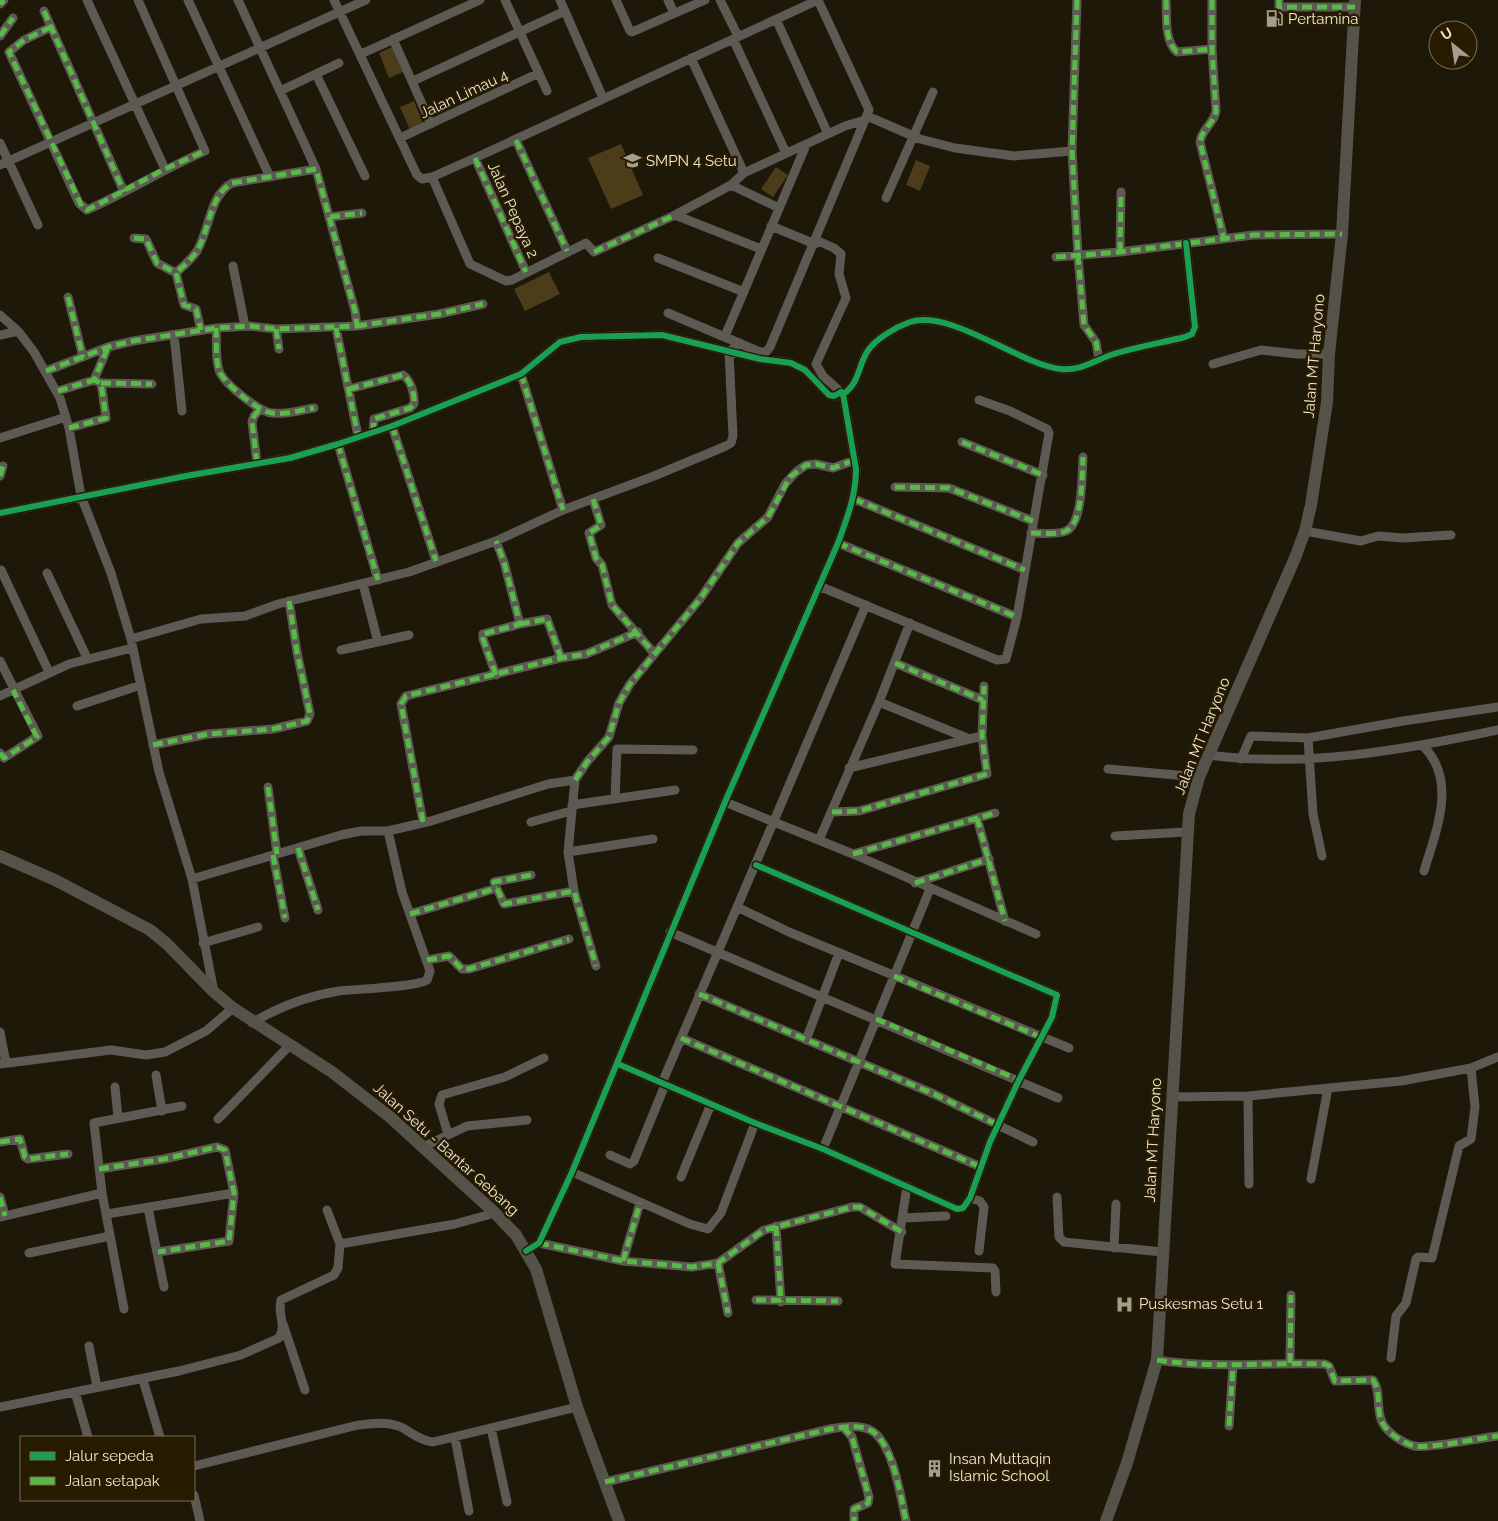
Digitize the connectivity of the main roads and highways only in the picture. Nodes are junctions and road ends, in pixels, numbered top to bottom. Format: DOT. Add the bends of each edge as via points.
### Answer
graph roads {
  1 [pos="1355,3"];
  2 [pos="0,856"];
  3 [pos="619,1521"];
  4 [pos="1106,1521"];
  1 -- 4 [label="main road, Jalan MT Haryono" via="1342,234 1326,411 1305,531 1208,755 1188,814 1157,1360 1128,1463"];
  2 -- 3 [label="main road, Jalan Setu - Bantar Gebang" via="150,930 214,992 252,1023 361,1093 495,1213 526,1251 536,1269 577,1407"];
}
